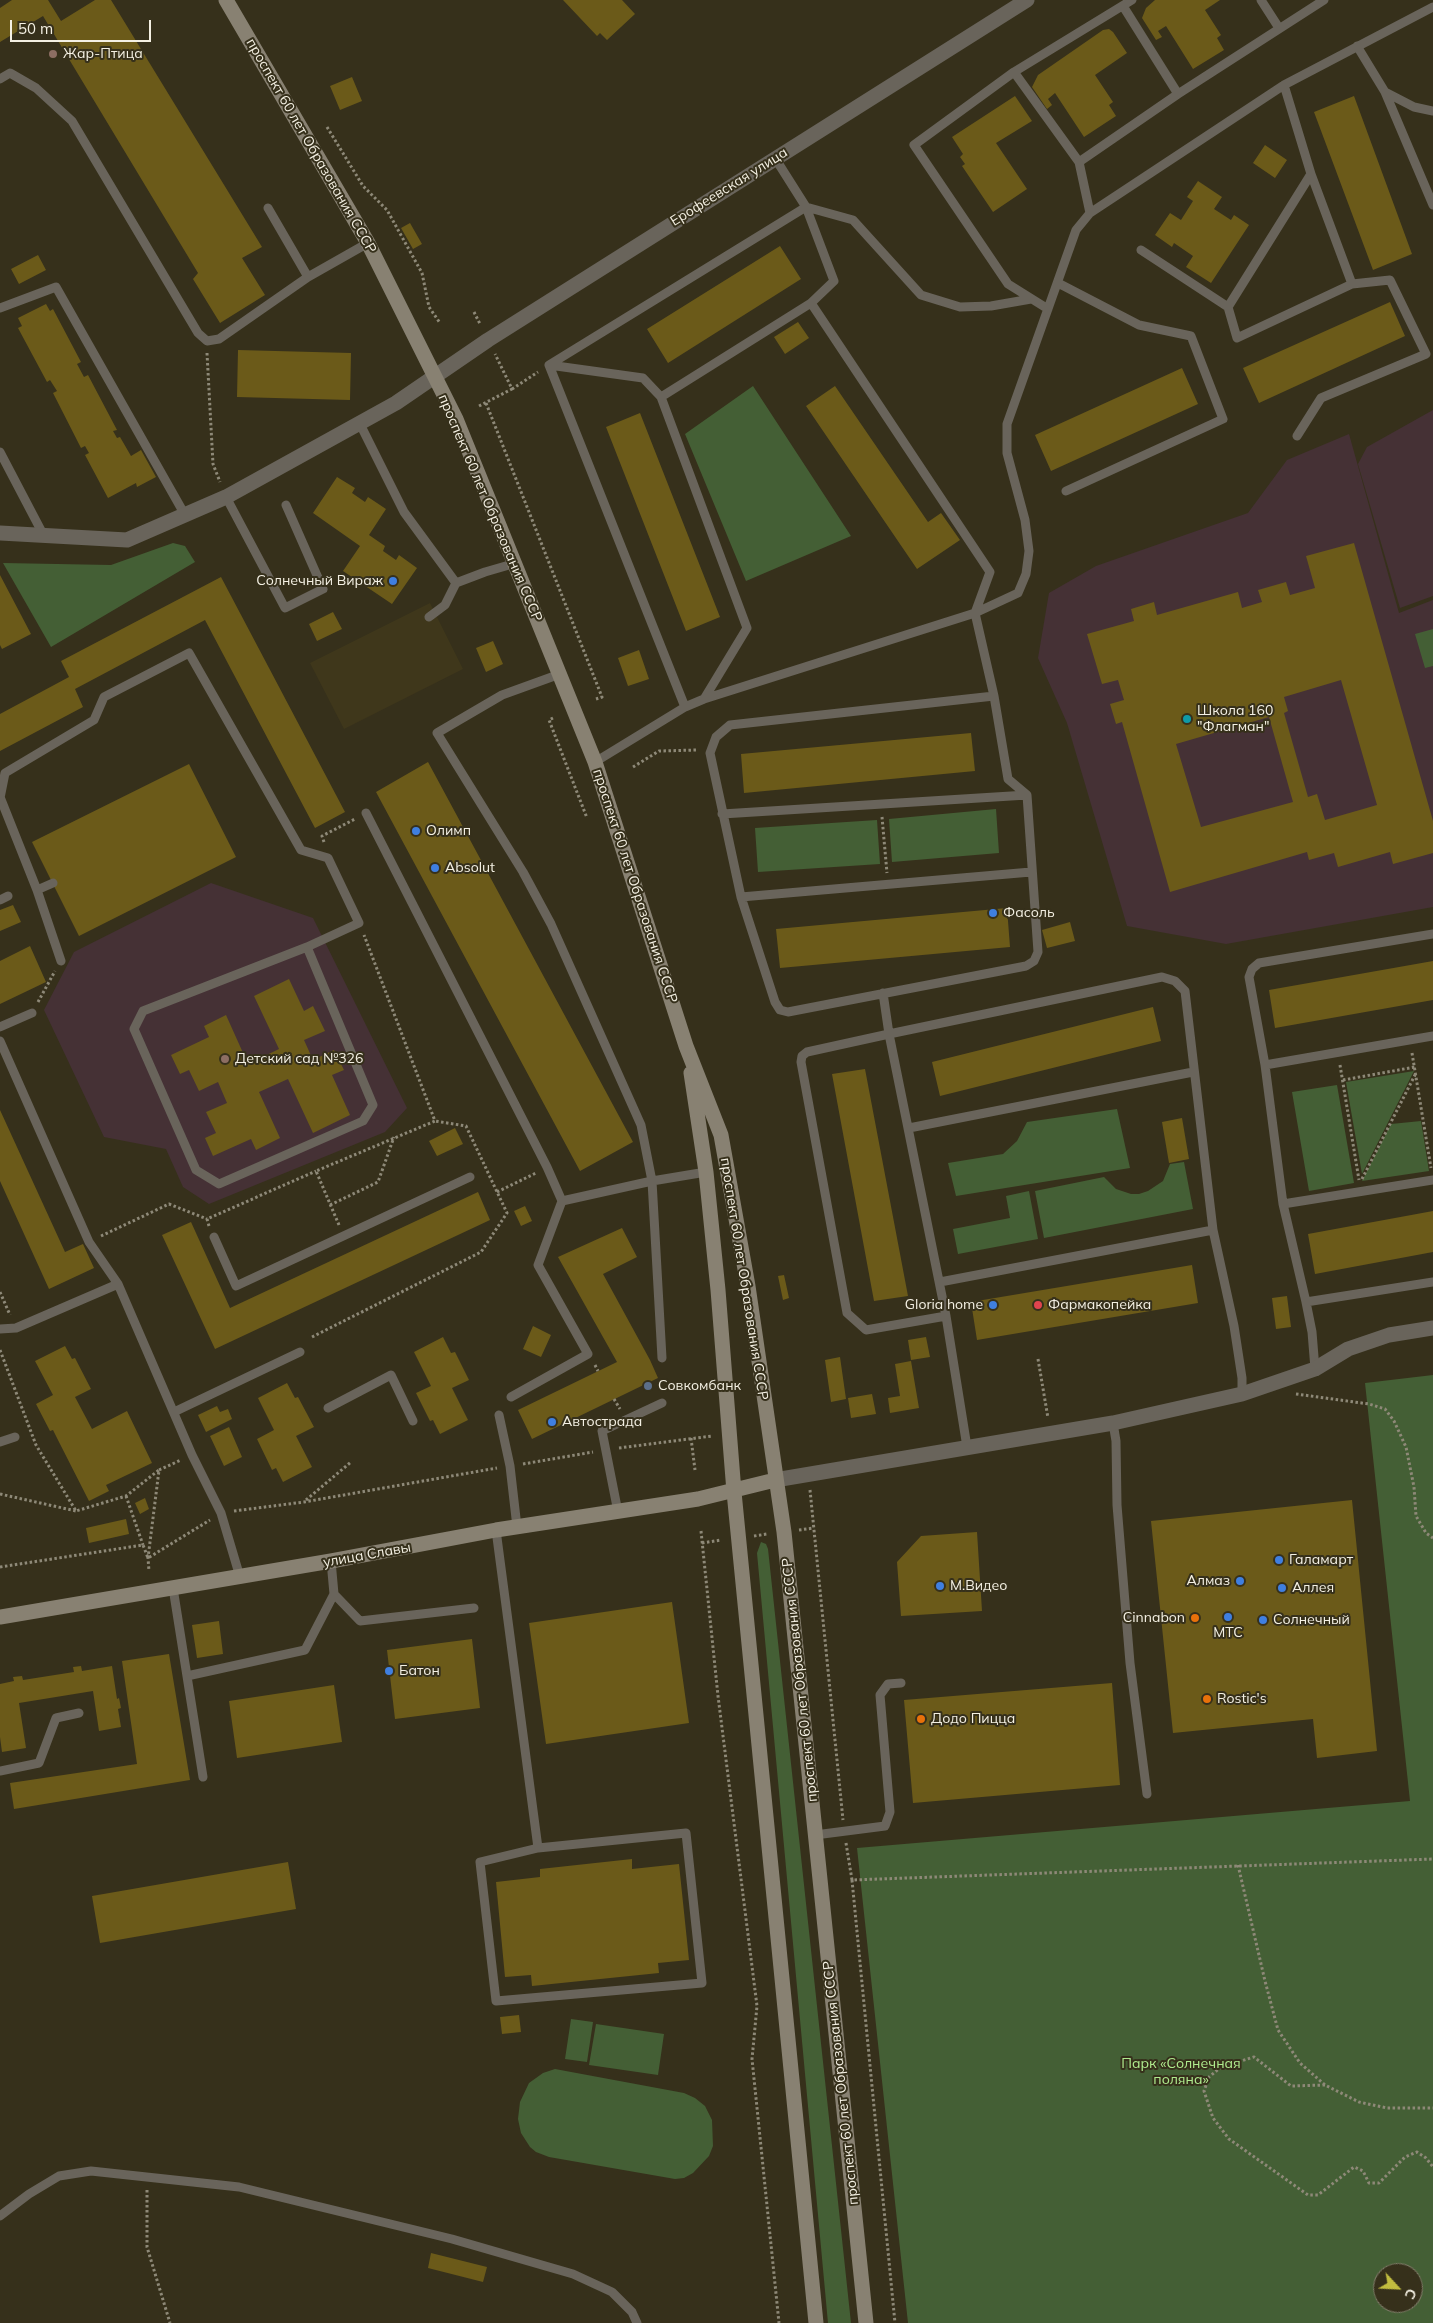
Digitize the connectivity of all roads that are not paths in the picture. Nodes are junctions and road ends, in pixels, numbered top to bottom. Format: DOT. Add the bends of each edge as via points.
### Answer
graph roads {
  1 [pos="226,0"];
  2 [pos="1027,0"];
  3 [pos="1132,0"];
  4 [pos="1261,0"];
  5 [pos="1324,0"];
  6 [pos="1123,6"];
  7 [pos="1433,7"];
  8 [pos="1279,28"];
  9 [pos="1357,46"];
  10 [pos="1014,72"];
  11 [pos="0,79"];
  12 [pos="1284,85"];
  13 [pos="1385,92"];
  14 [pos="1178,94"];
  15 [pos="1433,111"];
  16 [pos="775,158"];
  17 [pos="1079,162"];
  18 [pos="1310,174"];
  19 [pos="1433,205"];
  20 [pos="806,207"];
  21 [pos="268,208"];
  22 [pos="1090,213"];
  23 [pos="368,243"];
  24 [pos="1141,250"];
  25 [pos="308,277"];
  26 [pos="1058,283"];
  27 [pos="1352,284"];
  28 [pos="1032,299"];
  29 [pos="811,303"];
  30 [pos="1228,307"];
  31 [pos="0,308"];
  32 [pos="1048,309"];
  33 [pos="549,365"];
  34 [pos="434,378"];
  35 [pos="661,397"];
  36 [pos="360,424"];
  37 [pos="1297,436"];
  38 [pos="0,452"];
  39 [pos="1066,491"];
  40 [pos="226,497"];
  41 [pos="286,505"];
  42 [pos="185,516"];
  43 [pos="0,533"];
  44 [pos="44,536"];
  45 [pos="516,563"];
  46 [pos="456,583"];
  47 [pos="976,613"];
  48 [pos="429,616"];
  49 [pos="560,674"];
  50 [pos="994,696"];
  51 [pos="704,698"];
  52 [pos="686,707"];
  53 [pos="595,762"];
  54 [pos="1027,795"];
  55 [pos="0,798"];
  56 [pos="366,813"];
  57 [pos="722,814"];
  58 [pos="1031,872"];
  59 [pos="53,884"];
  60 [pos="37,890"];
  61 [pos="741,897"];
  62 [pos="1433,934"];
  63 [pos="307,947"];
  64 [pos="61,962"];
  65 [pos="883,993"];
  66 [pos="32,1013"];
  67 [pos="0,1027"];
  68 [pos="889,1034"];
  69 [pos="1433,1036"];
  70 [pos="0,1041"];
  71 [pos="686,1046"];
  72 [pos="1265,1065"];
  73 [pos="1194,1072"];
  74 [pos="909,1128"];
  75 [pos="706,1172"];
  76 [pos="470,1177"];
  77 [pos="1432,1180"];
  78 [pos="652,1181"];
  79 [pos="562,1201"];
  80 [pos="1283,1204"];
  81 [pos="1213,1230"];
  82 [pos="214,1237"];
  83 [pos="940,1282"];
  84 [pos="1433,1282"];
  85 [pos="118,1284"];
  86 [pos="1306,1302"];
  87 [pos="946,1316"];
  88 [pos="1433,1328"];
  89 [pos="0,1329"];
  90 [pos="300,1352"];
  91 [pos="662,1358"];
  92 [pos="1315,1369"];
  93 [pos="1242,1394"];
  94 [pos="511,1397"];
  95 [pos="662,1403"];
  96 [pos="328,1408"];
  97 [pos="174,1412"];
  98 [pos="498,1414"];
  99 [pos="413,1422"];
  100 [pos="1113,1422"];
  101 [pos="15,1437"];
  102 [pos="0,1442"];
  103 [pos="967,1447"];
  104 [pos="775,1480"];
  105 [pos="734,1492"];
  106 [pos="618,1512"];
  107 [pos="517,1527"];
  108 [pos="496,1530"];
  109 [pos="331,1562"];
  110 [pos="240,1576"];
  111 [pos="173,1588"];
  112 [pos="334,1594"];
  113 [pos="474,1608"];
  114 [pos="0,1617"];
  115 [pos="187,1676"];
  116 [pos="901,1683"];
  117 [pos="79,1713"];
  118 [pos="0,1771"];
  119 [pos="203,1778"];
  120 [pos="1147,1794"];
  121 [pos="815,1835"];
  122 [pos="538,1848"];
  123 [pos="0,2216"];
  124 [pos="637,2323"];
  125 [pos="816,2323"];
  126 [pos="866,2323"];
  1 -- 23 [label="main road, проспект 60 лет Образования СССР"];
  2 -- 16 [label="street, Ерофеевская улица"];
  3 -- 6 [label="lane"];
  4 -- 8 [label="lane"];
  5 -- 8 [label="lane"];
  6 -- 10 [label="lane"];
  6 -- 14 [label="lane"];
  7 -- 9 [label="lane"];
  8 -- 14 [label="lane"];
  9 -- 12 [label="lane"];
  9 -- 13 [label="lane"];
  10 -- 17 [label="lane"];
  10 -- 28 [label="lane" via="914,144 1008,284"];
  11 -- 25 [label="lane" via="10,73 36,88 72,121 198,333 207,341 219,339"];
  12 -- 18 [label="lane"];
  12 -- 22 [label="lane"];
  13 -- 15 [label="lane" via="1414,107"];
  13 -- 19 [label="lane"];
  14 -- 17 [label="lane"];
  16 -- 20 [label="lane"];
  16 -- 34 [label="street, Ерофеевская улица" via="488,340"];
  17 -- 22 [label="lane"];
  18 -- 27 [label="lane"];
  18 -- 30 [label="lane"];
  20 -- 28 [label="lane" via="853,220 921,296 960,307"];
  20 -- 29 [label="lane" via="834,281"];
  20 -- 33 [label="lane"];
  21 -- 25 [label="lane"];
  22 -- 26 [label="lane" via="1076,230"];
  23 -- 25 [label="lane"];
  23 -- 34 [label="main road, проспект 60 лет Образования СССР"];
  24 -- 30 [label="lane"];
  26 -- 32 [label="lane"];
  26 -- 39 [label="lane" via="1139,324 1191,336 1223,419"];
  27 -- 30 [label="lane" via="1237,338"];
  27 -- 37 [label="lane" via="1390,280 1426,354 1321,398"];
  28 -- 32 [label="lane"];
  29 -- 35 [label="lane"];
  29 -- 47 [label="lane" via="990,572"];
  31 -- 42 [label="lane" via="56,287"];
  32 -- 47 [label="lane" via="1008,424 1008,453 1025,520 1029,551 1026,574 1018,593"];
  33 -- 35 [label="lane" via="643,378"];
  33 -- 52 [label="lane"];
  34 -- 36 [label="street, Ерофеевская улица"];
  34 -- 45 [label="main road, проспект 60 лет Образования СССР" via="456,419"];
  35 -- 51 [label="lane" via="747,628"];
  36 -- 40 [label="street, Ерофеевская улица"];
  36 -- 46 [label="lane" via="404,512"];
  38 -- 44 [label="lane"];
  40 -- 41 [label="lane" via="286,608 323,589"];
  40 -- 42 [label="street, Ерофеевская улица"];
  42 -- 44 [label="street, Ерофеевская улица" via="127,540"];
  43 -- 44 [label="street, Ерофеевская улица"];
  45 -- 46 [label="lane"];
  45 -- 49 [label="main road, проспект 60 лет Образования СССР"];
  46 -- 48 [label="lane" via="446,605"];
  47 -- 50 [label="lane"];
  47 -- 51 [label="lane"];
  49 -- 53 [label="main road, проспект 60 лет Образования СССР"];
  49 -- 78 [label="lane" via="502,695 437,733 523,872 551,924 641,1125"];
  50 -- 54 [label="lane" via="1008,779"];
  50 -- 57 [label="lane" via="730,725 716,737 710,753"];
  51 -- 52 [label="lane"];
  52 -- 53 [label="lane"];
  53 -- 71 [label="main road, проспект 60 лет Образования СССР"];
  54 -- 57 [label="lane"];
  54 -- 58 [label="lane"];
  55 -- 60 [label="lane"];
  55 -- 63 [label="lane" via="5,773 94,720 104,697 189,653 300,850 328,858 359,922"];
  56 -- 79 [label="lane"];
  57 -- 61 [label="lane"];
  58 -- 61 [label="lane"];
  58 -- 65 [label="lane" via="1038,952 1034,961 1026,966"];
  59 -- 60 [label="lane"];
  60 -- 64 [label="lane"];
  61 -- 65 [label="lane" via="780,1010 788,1012"];
  62 -- 72 [label="lane" via="1259,963 1249,977"];
  63 -- 63 [label="lane" via="373,1105 363,1121 219,1184 196,1170 134,1029 143,1011"];
  65 -- 68 [label="lane"];
  66 -- 67 [label="lane"];
  68 -- 73 [label="lane" via="1162,977 1174,981 1185,991"];
  68 -- 74 [label="lane"];
  68 -- 87 [label="lane" via="807,1052 801,1062 848,1313 866,1330"];
  69 -- 72 [label="lane"];
  70 -- 85 [label="lane" via="89,1242"];
  71 -- 75 [label="main road, проспект 60 лет Образования СССР"];
  71 -- 104 [label="main road, проспект 60 лет Образования СССР" via="721,1135 748,1286"];
  72 -- 80 [label="lane"];
  73 -- 74 [label="lane"];
  73 -- 81 [label="lane"];
  74 -- 83 [label="lane"];
  75 -- 78 [label="lane"];
  75 -- 105 [label="main road, проспект 60 лет Образования СССР"];
  76 -- 82 [label="lane" via="236,1286"];
  77 -- 80 [label="lane"];
  78 -- 79 [label="lane"];
  78 -- 91 [label="lane"];
  79 -- 94 [label="lane" via="538,1265 588,1354"];
  80 -- 86 [label="lane"];
  81 -- 83 [label="lane"];
  81 -- 93 [label="lane" via="1234,1326"];
  83 -- 87 [label="lane"];
  84 -- 86 [label="lane"];
  85 -- 89 [label="lane" via="16,1328"];
  85 -- 97 [label="lane"];
  86 -- 92 [label="lane"];
  87 -- 103 [label="lane"];
  88 -- 92 [label="street" via="1389,1334 1348,1349"];
  90 -- 97 [label="lane"];
  92 -- 93 [label="street"];
  93 -- 100 [label="street"];
  95 -- 106 [label="lane" via="602,1431"];
  96 -- 99 [label="lane" via="390,1375"];
  97 -- 110 [label="lane" via="192,1456 222,1513"];
  98 -- 107 [label="lane" via="510,1466"];
  100 -- 103 [label="street"];
  100 -- 120 [label="lane" via="1130,1663"];
  101 -- 102 [label="lane"];
  103 -- 104 [label="street"];
  104 -- 105 [label="main road, улица Славы"];
  104 -- 121 [label="main road, проспект 60 лет Образования СССР" via="784,1532"];
  105 -- 106 [label="main road, улица Славы"];
  105 -- 125 [label="main road, проспект 60 лет Образования СССР"];
  106 -- 107 [label="main road, улица Славы"];
  107 -- 108 [label="main road, улица Славы"];
  108 -- 109 [label="main road, улица Славы"];
  108 -- 122 [label="lane"];
  109 -- 110 [label="main road, улица Славы"];
  109 -- 112 [label="lane"];
  110 -- 111 [label="main road, улица Славы"];
  111 -- 114 [label="main road, улица Славы"];
  111 -- 115 [label="lane"];
  112 -- 113 [label="lane" via="360,1621"];
  112 -- 115 [label="lane" via="305,1650"];
  115 -- 119 [label="lane"];
  116 -- 121 [label="lane" via="888,1684 880,1695 890,1812 885,1826"];
  117 -- 118 [label="lane" via="56,1718 39,1763"];
  121 -- 126 [label="main road, проспект 60 лет Образования СССР"];
  122 -- 122 [label="lane" via="686,1833 702,1983 496,2001 480,1862"];
  123 -- 124 [label="lane" via="59,2176 91,2171 239,2187 452,2239 573,2274 612,2292 632,2312"];
}
